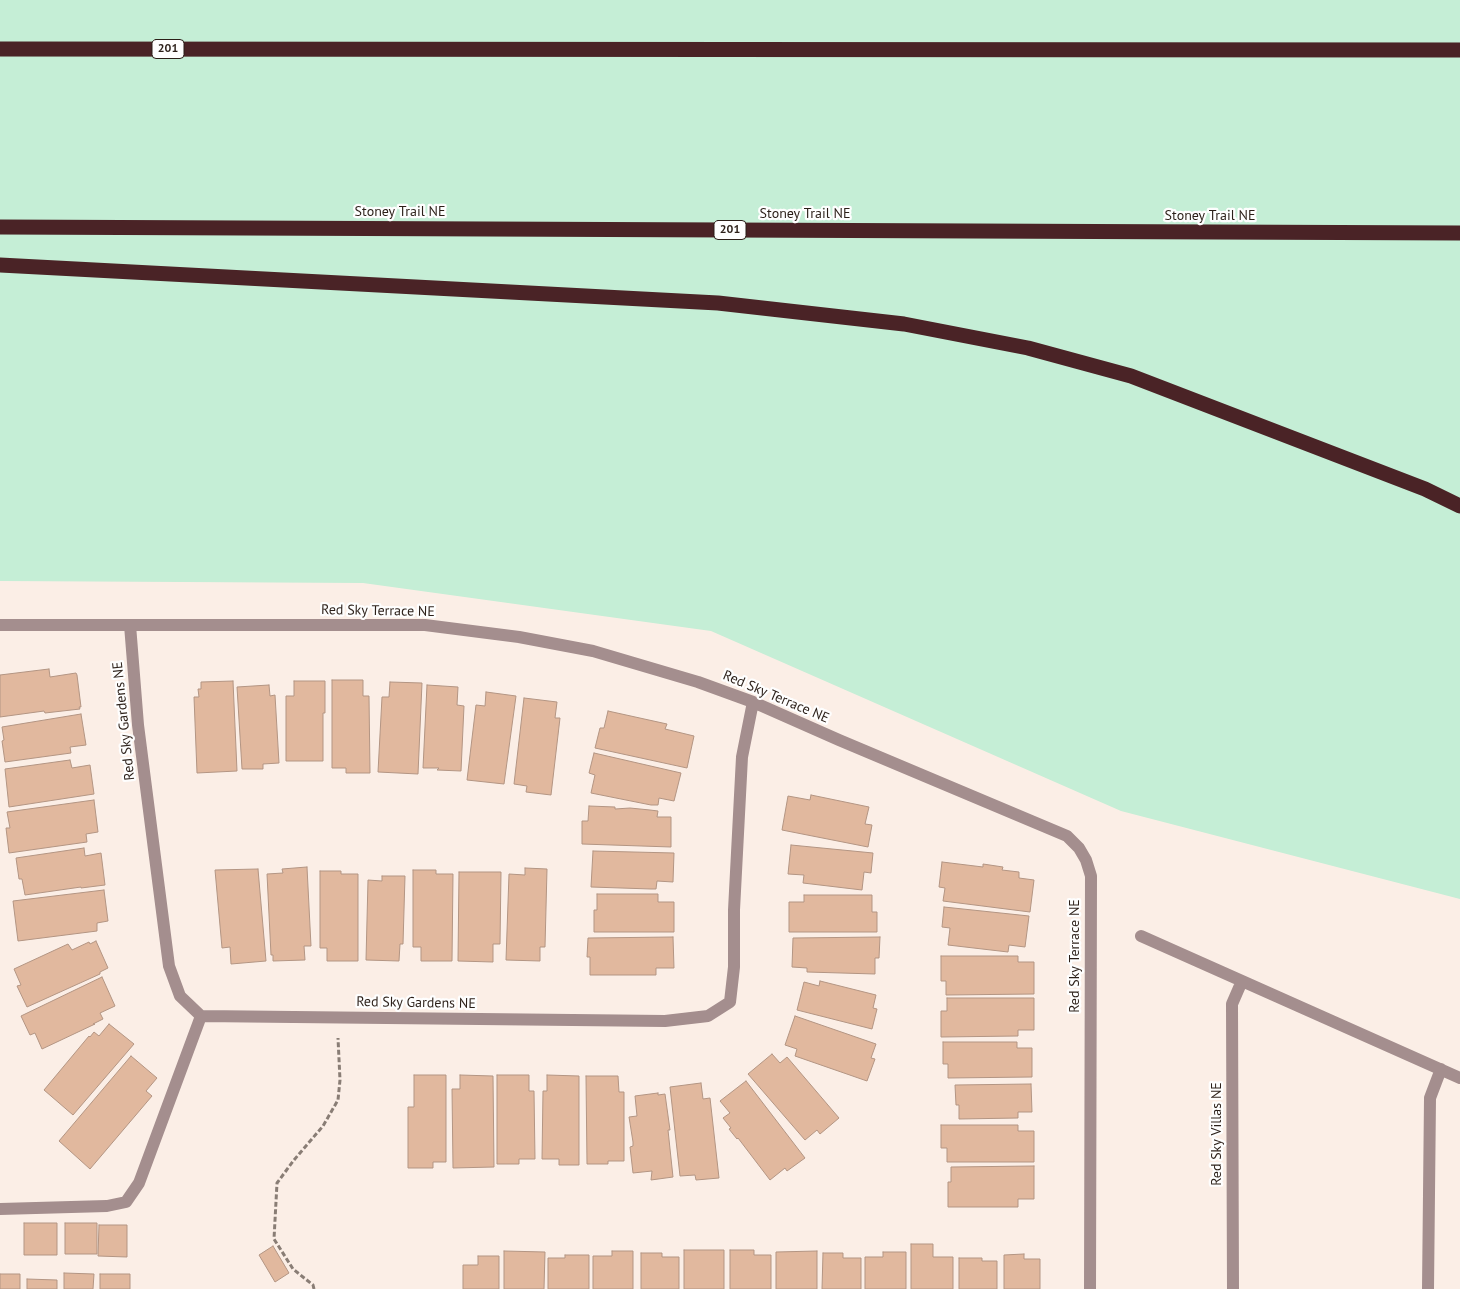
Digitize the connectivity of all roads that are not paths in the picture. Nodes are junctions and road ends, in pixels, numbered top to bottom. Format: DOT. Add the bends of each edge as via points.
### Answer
graph roads {
  1 [pos="0,49"];
  2 [pos="1460,50"];
  3 [pos="0,227"];
  4 [pos="1460,233"];
  5 [pos="0,264"];
  6 [pos="1460,506"];
  7 [pos="0,625"];
  8 [pos="130,625"];
  9 [pos="753,702"];
  10 [pos="1142,936"];
  11 [pos="1242,981"];
  12 [pos="201,1016"];
  13 [pos="1441,1069"];
  14 [pos="1460,1078"];
  15 [pos="0,1209"];
  16 [pos="1090,1289"];
  17 [pos="1233,1289"];
  18 [pos="1428,1289"];
  1 -- 2 [label="highway, 201"];
  3 -- 4 [label="highway, Stoney Trail NE / 201"];
  5 -- 6 [label="highway" via="718,303 904,324 1028,348 1131,376 1425,489"];
  7 -- 8 [label="street, Red Sky Terrace NE"];
  8 -- 9 [label="street, Red Sky Terrace NE" via="425,625 519,637 593,651"];
  8 -- 12 [label="street, Red Sky Gardens NE" via="138,725 169,966 180,996"];
  9 -- 12 [label="street, Red Sky Gardens NE" via="742,757 730,1002 708,1016 666,1021"];
  9 -- 16 [label="street, Red Sky Terrace NE" via="1067,836 1083,854 1090,876"];
  10 -- 11 [label="street"];
  11 -- 13 [label="street"];
  11 -- 17 [label="street, Red Sky Villas NE" via="1232,1004"];
  12 -- 15 [label="street" via="139,1183 126,1202 107,1206"];
  13 -- 14 [label="street"];
  13 -- 18 [label="street" via="1430,1098"];
}
